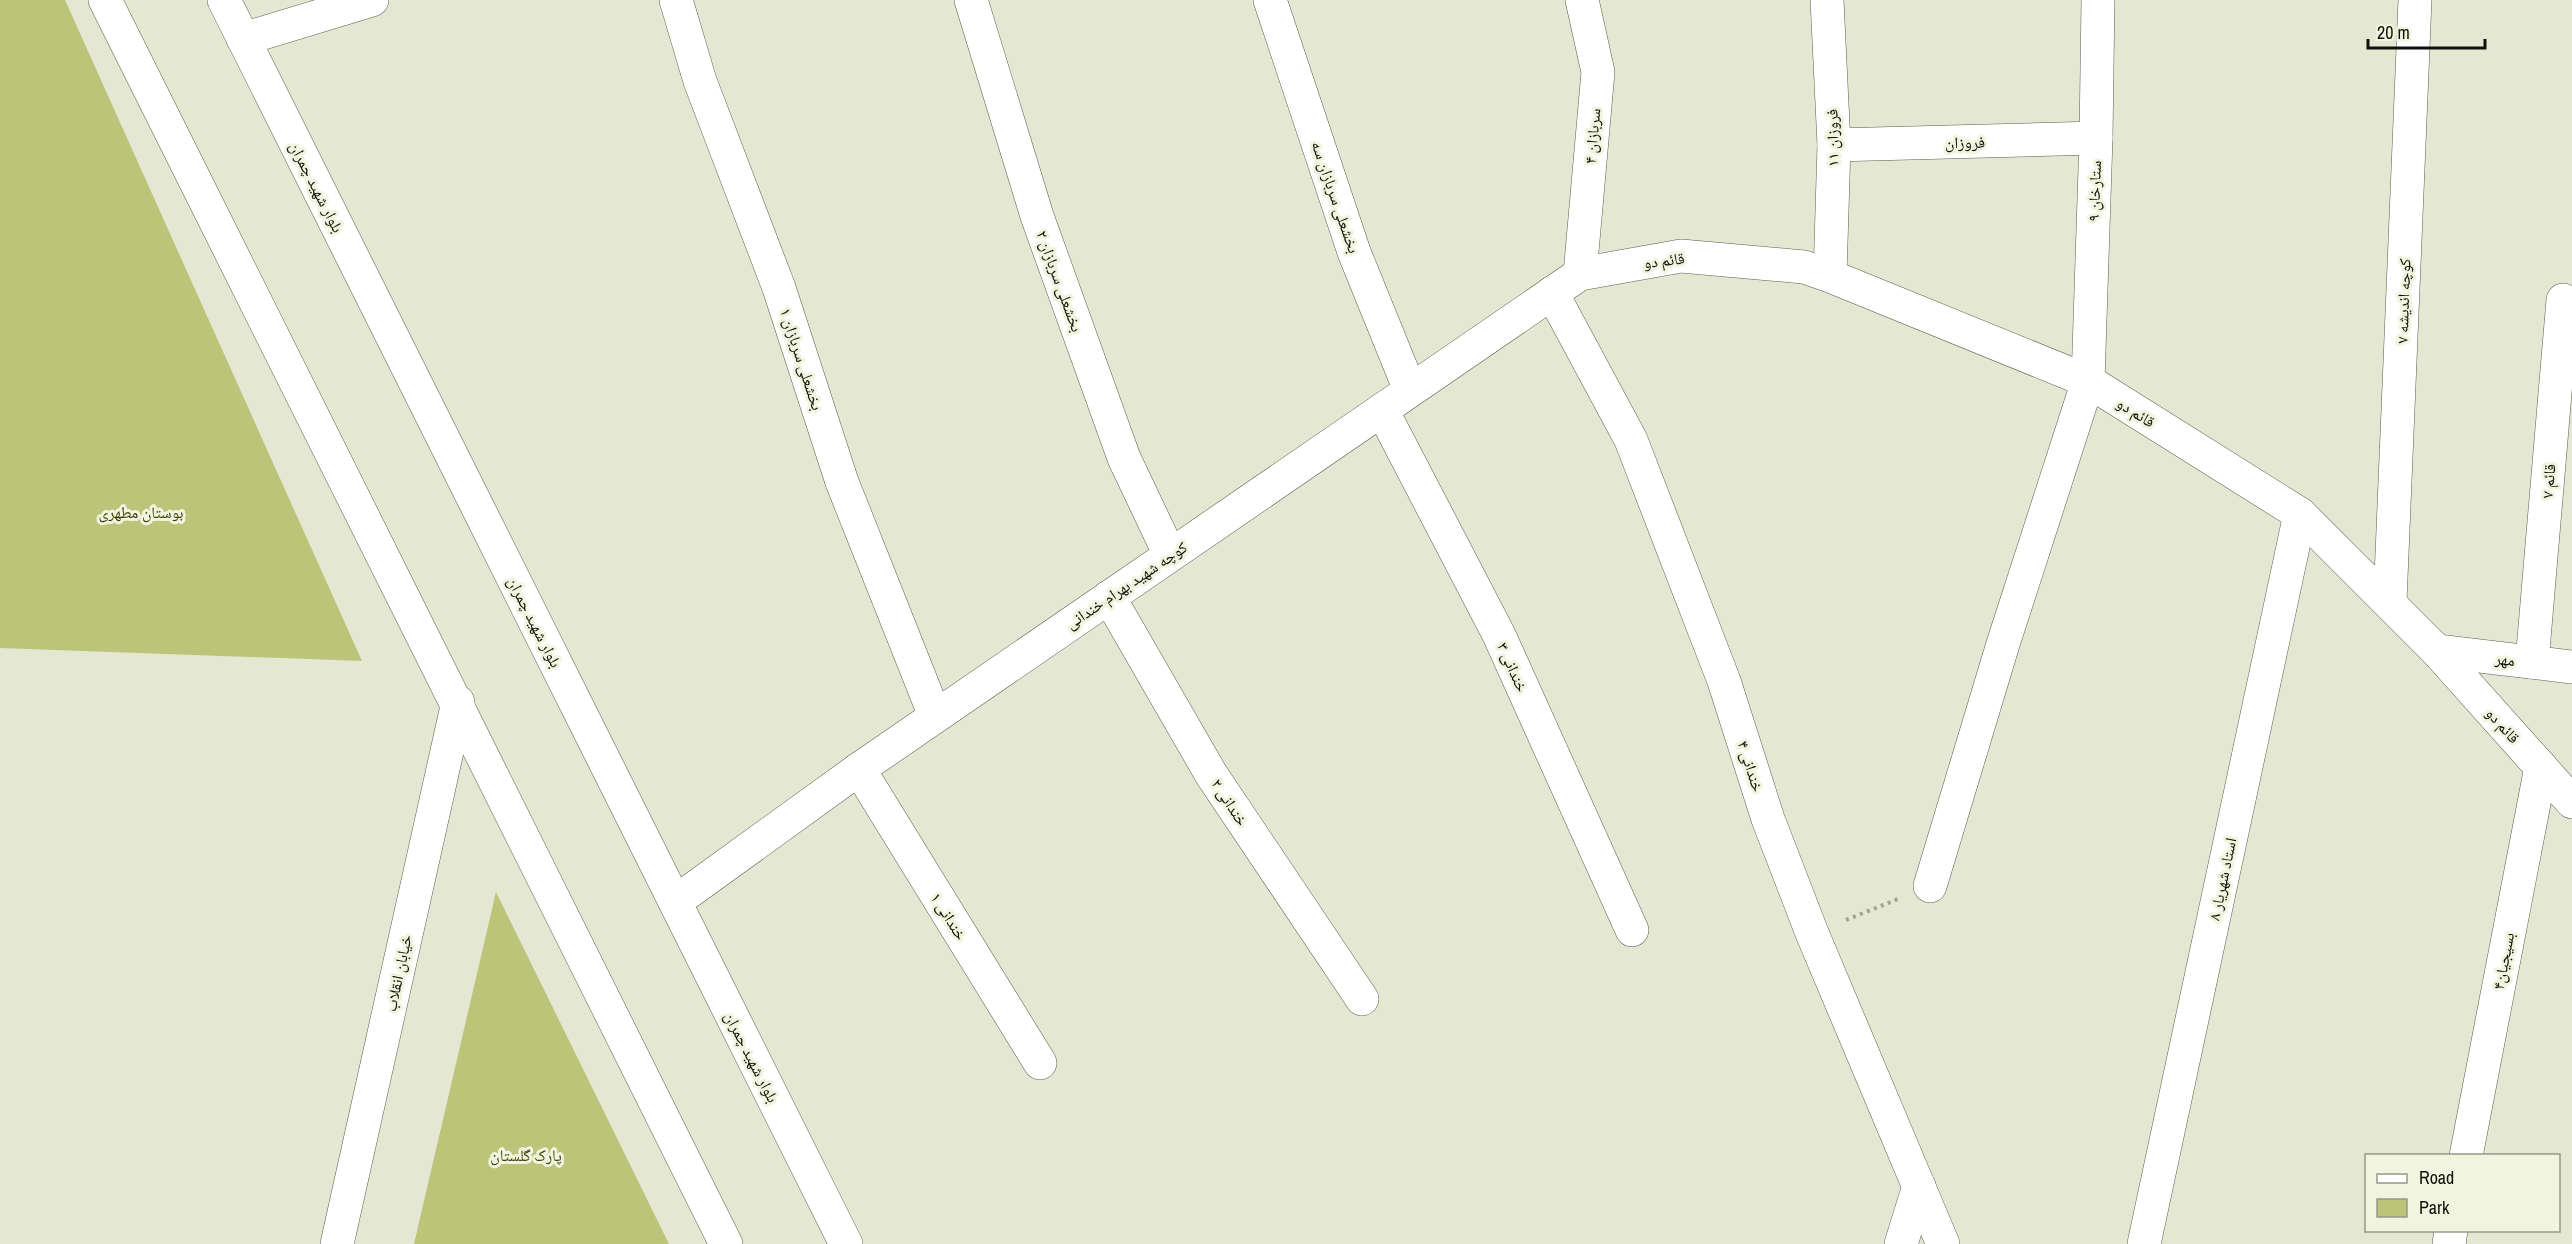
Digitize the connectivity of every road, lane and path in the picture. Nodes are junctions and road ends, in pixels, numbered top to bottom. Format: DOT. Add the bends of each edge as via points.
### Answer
graph roads {
  1 [pos="105,0"];
  2 [pos="224,0"];
  3 [pos="372,0"];
  4 [pos="676,0"];
  5 [pos="971,0"];
  6 [pos="1270,0"];
  7 [pos="1582,0"];
  8 [pos="1827,0"];
  9 [pos="2098,0"];
  10 [pos="2415,0"];
  11 [pos="243,39"];
  12 [pos="2096,138"];
  13 [pos="1834,145"];
  14 [pos="1580,274"];
  15 [pos="1830,276"];
  16 [pos="1552,292"];
  17 [pos="2563,300"];
  18 [pos="2088,381"];
  19 [pos="1410,390"];
  20 [pos="1382,410"];
  21 [pos="2300,514"];
  22 [pos="1170,555"];
  23 [pos="1109,597"];
  24 [pos="2390,602"];
  25 [pos="2437,651"];
  26 [pos="2532,663"];
  27 [pos="2572,667"];
  28 [pos="458,702"];
  29 [pos="935,716"];
  30 [pos="2541,767"];
  31 [pos="858,769"];
  32 [pos="2572,802"];
  33 [pos="1930,886"];
  34 [pos="675,902"];
  35 [pos="1632,930"];
  36 [pos="1812,933"];
  37 [pos="1362,999"];
  38 [pos="1040,1063"];
  39 [pos="2466,1154"];
  40 [pos="1919,1186"];
  41 [pos="337,1244"];
  42 [pos="726,1244"];
  43 [pos="846,1244"];
  44 [pos="1901,1244"];
  45 [pos="1943,1244"];
  46 [pos="2144,1244"];
  1 -- 28 [label="street"];
  2 -- 11 [label="street, بلوار شهید چمران"];
  3 -- 11 [label="street"];
  4 -- 29 [label="street, بخشعلی سربازان ۱" via="700,81 779,288 842,482"];
  5 -- 22 [label="street, بخشعلی سربازان ۲" via="1036,216 1124,458"];
  6 -- 19 [label="street, بخشعلی سربازان سه" via="1354,252"];
  7 -- 14 [label="street, سربازان ۴" via="1598,72"];
  8 -- 13 [label="street, ۱۱ فروزان"];
  9 -- 12 [label="street, ۹ ستارخان"];
  10 -- 24 [label="street, کوچه اندیشه ۷"];
  11 -- 34 [label="street, بلوار شهید چمران"];
  12 -- 13 [label="street, فروزان"];
  12 -- 18 [label="street, ۹ ستارخان"];
  13 -- 15 [label="street, ۱۱ فروزان"];
  14 -- 15 [label="street, قائم دو" via="1681,256 1804,267"];
  14 -- 16 [label="street, کوچه شهید بهرام خندانی"];
  15 -- 18 [label="street, قائم دو"];
  16 -- 19 [label="street, کوچه شهید بهرام خندانی"];
  16 -- 36 [label="street, خندانی ۴" via="1631,440 1724,681 1768,819"];
  17 -- 26 [label="street, قائم ۷"];
  18 -- 21 [label="street, قائم دو"];
  18 -- 33 [label="street, ۹ ستارخان"];
  19 -- 20 [label="street, کوچه شهید بهرام خندانی"];
  20 -- 22 [label="street, کوچه شهید بهرام خندانی"];
  20 -- 35 [label="street, خندانی ۳" via="1499,635"];
  21 -- 24 [label="street, قائم دو"];
  21 -- 46 [label="street, استاد شهریار ۸"];
  22 -- 23 [label="street, کوچه شهید بهرام خندانی"];
  23 -- 29 [label="street, کوچه شهید بهرام خندانی"];
  23 -- 37 [label="street, خندانی ۲" via="1211,774"];
  24 -- 25 [label="street, قائم دو"];
  25 -- 26 [label="street, مهر"];
  25 -- 30 [label="street, قائم دو"];
  26 -- 27 [label="street, مهر"];
  28 -- 41 [label="street, خیابان انقلاب"];
  28 -- 42 [label="street"];
  29 -- 31 [label="street, کوچه شهید بهرام خندانی"];
  30 -- 32 [label="street, قائم دو"];
  30 -- 39 [label="street, بسیجیان۴"];
  31 -- 34 [label="street, کوچه شهید بهرام خندانی"];
  31 -- 38 [label="street, خندانی ۱"];
  33 -- 36 [label="path"];
  34 -- 43 [label="street, بلوار شهید چمران"];
  36 -- 40 [label="street, خندانی ۴"];
  40 -- 44 [label="street"];
  40 -- 45 [label="street, خندانی ۴"];
}
